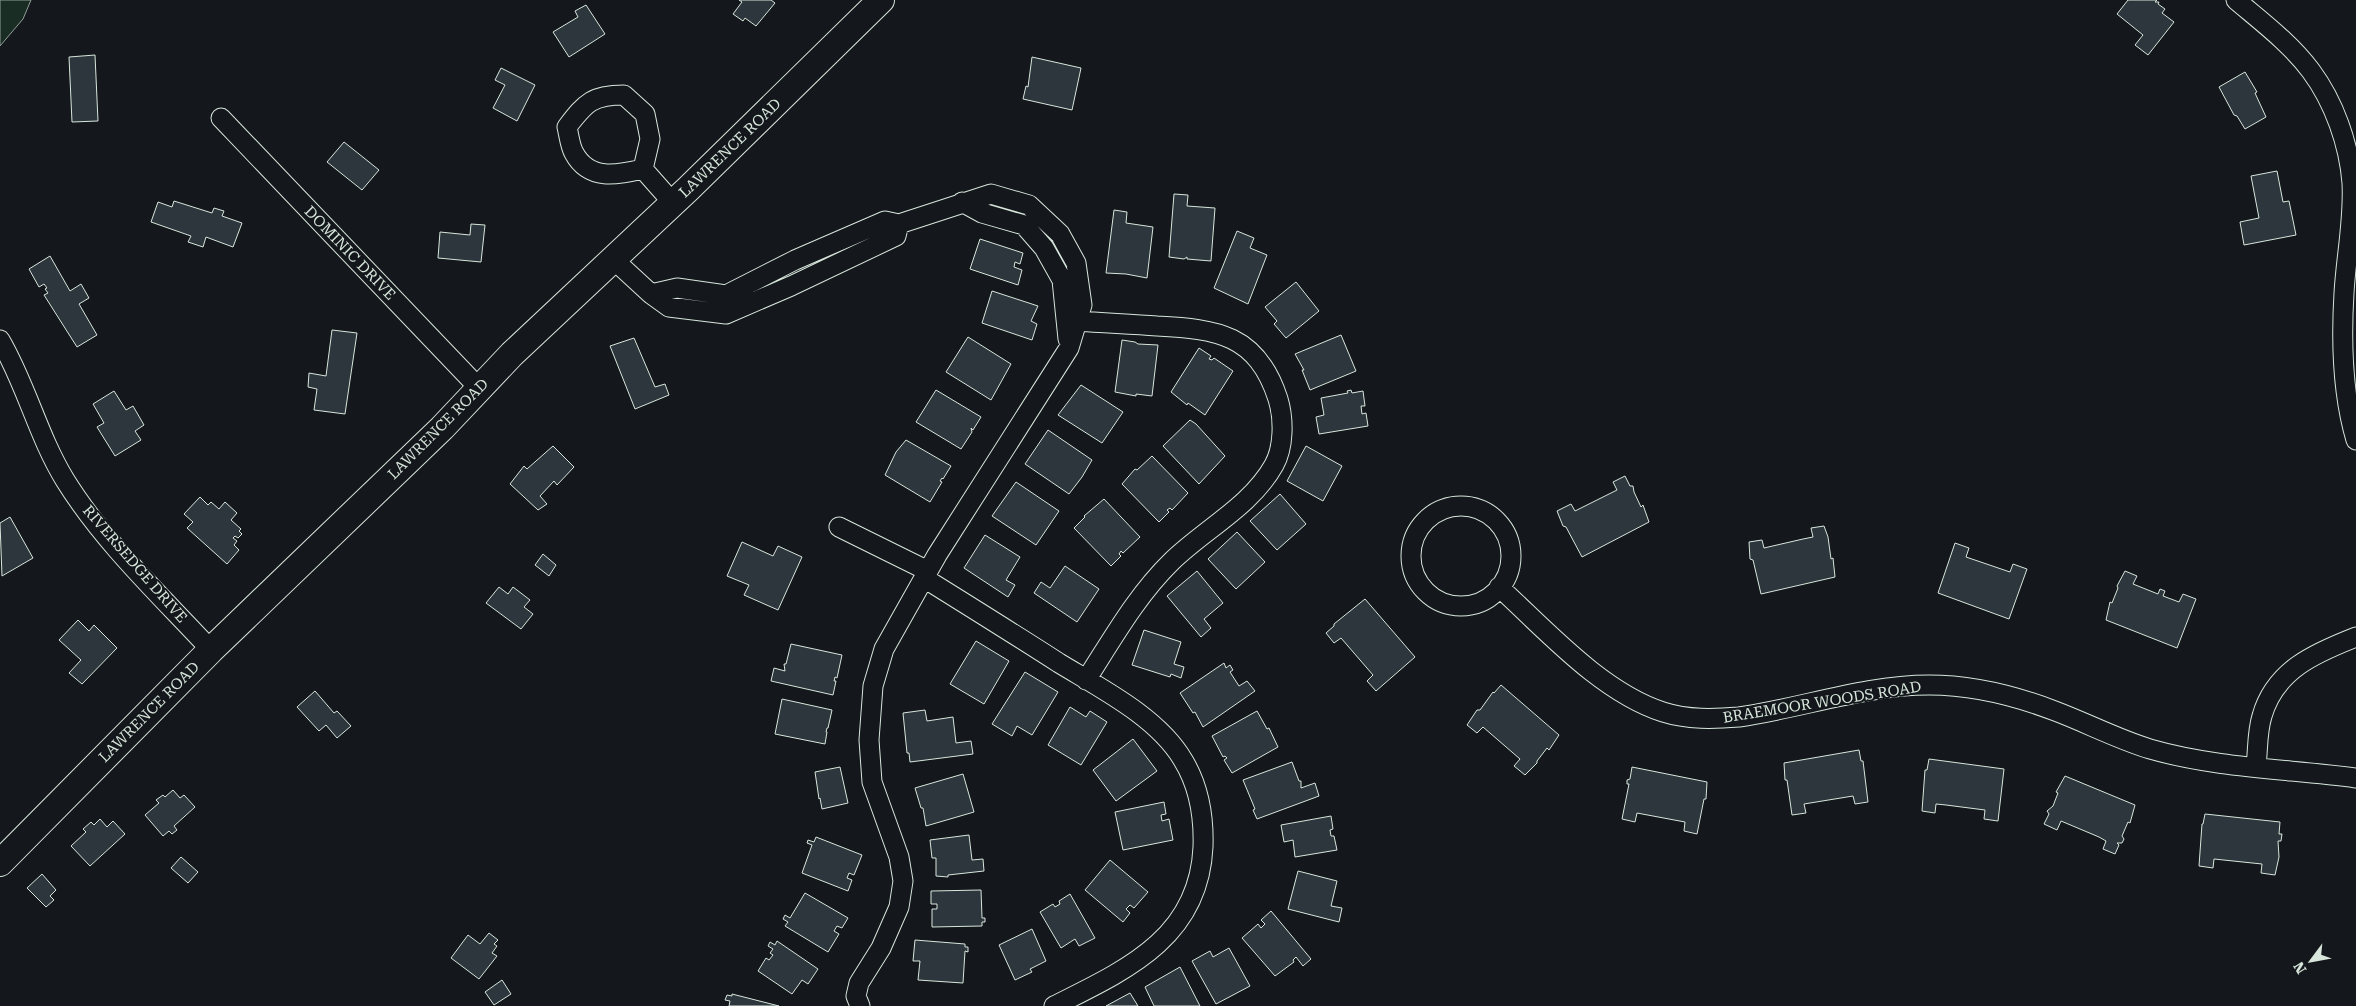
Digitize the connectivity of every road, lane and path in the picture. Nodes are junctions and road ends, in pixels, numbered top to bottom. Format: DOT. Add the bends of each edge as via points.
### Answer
graph roads {
  1 [pos="880,0"];
  2 [pos="2236,0"];
  3 [pos="221,118"];
  4 [pos="643,170"];
  5 [pos="962,202"];
  6 [pos="673,203"];
  7 [pos="614,259"];
  8 [pos="1078,321"];
  9 [pos="0,340"];
  10 [pos="1069,348"];
  11 [pos="479,388"];
  12 [pos="2356,440"];
  13 [pos="839,527"];
  14 [pos="926,575"];
  15 [pos="1499,587"];
  16 [pos="2356,637"];
  17 [pos="211,650"];
  18 [pos="1086,680"];
  19 [pos="2256,766"];
  20 [pos="2356,778"];
  21 [pos="0,863"];
  22 [pos="860,1006"];
  23 [pos="1054,1006"];
  1 -- 6 [label="street, LAWRENCE ROAD"];
  2 -- 12 [label="street" via="2310,70 2339,124 2352,183 2343,361"];
  3 -- 11 [label="street, DOMINIC DRIVE"];
  4 -- 4 [label="street" via="616,175 589,171 573,153 568,127 580,110 601,95 624,95 644,114 650,139"];
  4 -- 6 [label="street"];
  5 -- 7 [label="street" via="899,224 896,236 726,314 669,307"];
  5 -- 8 [label="street" via="991,194 1029,204 1060,234 1076,263 1080,282 1082,305"];
  5 -- 10 [label="street" via="982,213 1024,225 1044,248 1062,280"];
  6 -- 7 [label="street, LAWRENCE ROAD"];
  7 -- 11 [label="street, LAWRENCE ROAD"];
  8 -- 10 [label="street"];
  8 -- 18 [label="street" via="1205,329 1227,335 1258,360 1272,381 1282,423 1281,446 1275,464 1258,488 1151,583"];
  9 -- 17 [label="street, RIVERSEDGE DRIVE" via="54,460 70,487 116,547"];
  10 -- 14 [label="street"];
  11 -- 17 [label="street, LAWRENCE ROAD" via="442,428"];
  13 -- 14 [label="street"];
  14 -- 18 [label="street"];
  14 -- 22 [label="street" via="884,650 873,686 869,740 872,782 899,857 903,881 899,907 881,948 859,983 856,996"];
  15 -- 15 [label="street" via="1506,578 1511,557 1506,535 1493,517 1473,507 1461,506 1439,511 1423,523 1414,540 1412,561 1418,580 1431,595 1450,604 1470,604 1490,596"];
  15 -- 19 [label="street, BRAEMOOR WOODS ROAD" via="1589,668 1632,698 1663,712 1689,718 1739,717 1891,688 1948,686 2028,701 2118,738 2173,755"];
  16 -- 19 [label="street" via="2293,667 2273,690 2261,718"];
  17 -- 21 [label="street, LAWRENCE ROAD"];
  18 -- 23 [label="street" via="1130,708 1162,735 1183,759 1196,787 1204,825 1202,863 1195,894 1168,935 1149,952 1092,988"];
  19 -- 20 [label="street, BRAEMOOR WOODS ROAD"];
}
